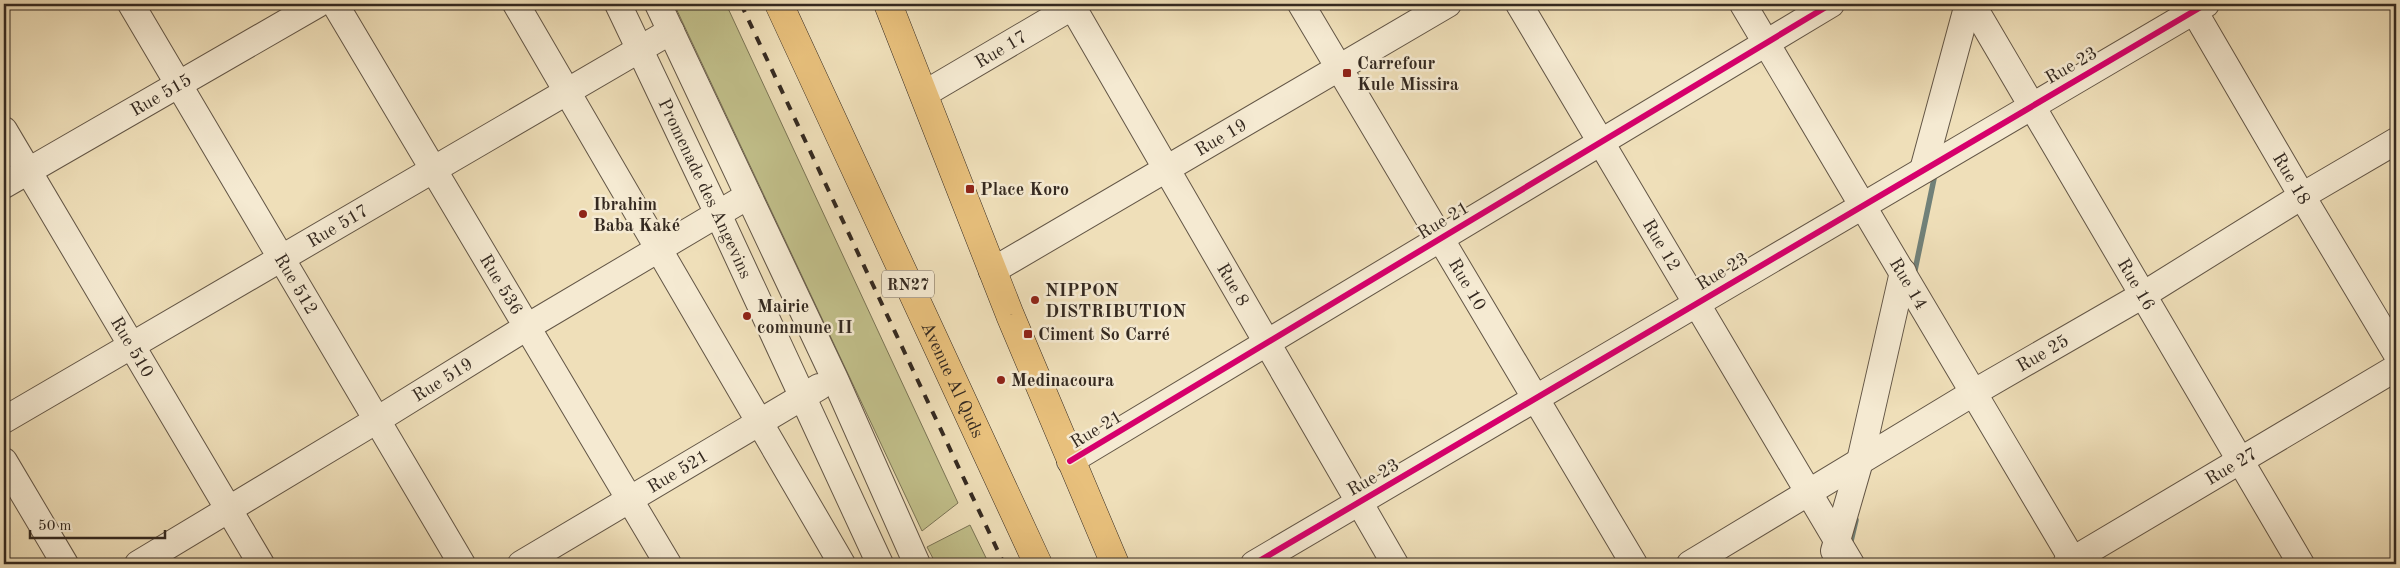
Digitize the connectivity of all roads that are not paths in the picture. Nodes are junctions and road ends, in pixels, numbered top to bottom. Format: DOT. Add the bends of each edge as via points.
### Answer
graph roads {
  1 [pos="131,4"];
  2 [pos="318,4"];
  3 [pos="335,4"];
  4 [pos="516,4"];
  5 [pos="618,4"];
  6 [pos="658,4"];
  7 [pos="779,4"];
  8 [pos="888,4"];
  9 [pos="1301,4"];
  10 [pos="1448,4"];
  11 [pos="1519,4"];
  12 [pos="1743,4"];
  13 [pos="1831,4"];
  14 [pos="1970,4"];
  15 [pos="1074,5"];
  16 [pos="2197,6"];
  17 [pos="671,31"];
  18 [pos="1766,43"];
  19 [pos="639,49"];
  20 [pos="1339,68"];
  21 [pos="178,84"];
  22 [pos="567,91"];
  23 [pos="924,94"];
  24 [pos="2032,106"];
  25 [pos="4,130"];
  26 [pos="2396,141"];
  27 [pos="1601,143"];
  28 [pos="1167,168"];
  29 [pos="433,169"];
  30 [pos="1923,170"];
  31 [pos="28,171"];
  32 [pos="4,185"];
  33 [pos="748,196"];
  34 [pos="2302,196"];
  35 [pos="1863,205"];
  36 [pos="718,214"];
  37 [pos="1441,239"];
  38 [pos="659,250"];
  39 [pos="281,258"];
  40 [pos="992,271"];
  41 [pos="1903,272"];
  42 [pos="2143,295"];
  43 [pos="1696,304"];
  44 [pos="527,327"];
  45 [pos="1267,343"];
  46 [pos="132,345"];
  47 [pos="2396,353"];
  48 [pos="2396,368"];
  49 [pos="835,378"];
  50 [pos="1973,393"];
  51 [pos="803,396"];
  52 [pos="1535,399"];
  53 [pos="4,420"];
  54 [pos="377,420"];
  55 [pos="759,422"];
  56 [pos="4,461"];
  57 [pos="1070,461"];
  58 [pos="1860,461"];
  59 [pos="2240,461"];
  60 [pos="1808,492"];
  61 [pos="630,500"];
  62 [pos="1359,502"];
  63 [pos="228,509"];
  64 [pos="1833,552"];
  65 [pos="2071,563"];
  66 [pos="65,564"];
  67 [pos="138,564"];
  68 [pos="261,564"];
  69 [pos="462,564"];
  70 [pos="521,564"];
  71 [pos="668,564"];
  72 [pos="842,564"];
  73 [pos="880,564"];
  74 [pos="917,564"];
  75 [pos="1038,564"];
  76 [pos="1115,564"];
  77 [pos="1254,564"];
  78 [pos="1395,564"];
  79 [pos="1634,564"];
  80 [pos="1690,564"];
  81 [pos="1851,564"];
  82 [pos="2300,564"];
  1 -- 21 [label="street, Rue 512"];
  2 -- 21 [label="street, Rue 515"];
  3 -- 29 [label="street, Rue 536"];
  4 -- 22 [label="street"];
  5 -- 19 [label="street, Promenade des Angevins"];
  6 -- 17 [label="street, Promenade des Angevins"];
  7 -- 75 [label="main road, Avenue Al Quds / RN27"];
  8 -- 23 [label="main road"];
  9 -- 20 [label="street, Rue 10"];
  10 -- 20 [label="street, Rue 19"];
  11 -- 27 [label="street, Rue 12"];
  12 -- 18 [label="street, Rue 14"];
  13 -- 18 [label="street, Rue 21"];
  14 -- 24 [label="street, Rue 16"];
  14 -- 30 [label="street"];
  15 -- 23 [label="street, Rue 17"];
  15 -- 28 [label="street, Rue 8"];
  16 -- 24 [label="street, Rue 23"];
  16 -- 34 [label="street, Rue 18"];
  17 -- 19 [label="street, Rue 517"];
  17 -- 33 [label="street, Promenade des Angevins"];
  18 -- 27 [label="street, Rue 21"];
  18 -- 35 [label="street, Rue 14"];
  19 -- 22 [label="street, Rue 517"];
  19 -- 36 [label="street, Promenade des Angevins"];
  20 -- 28 [label="street, Rue 19"];
  20 -- 37 [label="street, Rue 10"];
  21 -- 31 [label="street, Rue 515"];
  21 -- 39 [label="street, Rue 512"];
  22 -- 29 [label="street, Rue 517"];
  22 -- 38 [label="street"];
  23 -- 40 [label="main road"];
  24 -- 30 [label="street, Rue 23"];
  24 -- 42 [label="street, Rue 16"];
  25 -- 31 [label="street, Rue 510"];
  26 -- 34 [label="street, Rue 25"];
  27 -- 37 [label="street, Rue 21"];
  27 -- 43 [label="street, Rue 12"];
  28 -- 40 [label="street, Rue 19"];
  28 -- 45 [label="street, Rue 8"];
  29 -- 39 [label="street, Rue 517"];
  29 -- 44 [label="street, Rue 536"];
  30 -- 35 [label="street, Rue 23"];
  31 -- 32 [label="street, Rue 515"];
  31 -- 46 [label="street, Rue 510"];
  33 -- 36 [label="street, Rue 519"];
  33 -- 49 [label="street, Promenade des Angevins"];
  34 -- 42 [label="street, Rue 25"];
  34 -- 47 [label="street, Rue 18"];
  35 -- 41 [label="street, Rue 14"];
  35 -- 43 [label="street, Rue 23"];
  36 -- 38 [label="street, Rue 519"];
  36 -- 51 [label="street, Promenade des Angevins"];
  37 -- 45 [label="street, Rue 21"];
  37 -- 52 [label="street, Rue 10"];
  38 -- 44 [label="street, Rue 519"];
  38 -- 55 [label="street"];
  39 -- 46 [label="street, Rue 517"];
  39 -- 54 [label="street, Rue 512"];
  40 -- 57 [label="main road"];
  41 -- 50 [label="street, Rue 14"];
  41 -- 58 [label="street"];
  42 -- 50 [label="street, Rue 25"];
  42 -- 59 [label="street, Rue 16"];
  43 -- 52 [label="street, Rue 23"];
  43 -- 60 [label="street, Rue 12"];
  44 -- 54 [label="street, Rue 519"];
  44 -- 61 [label="street, Rue 536"];
  45 -- 57 [label="street, Rue 21"];
  45 -- 62 [label="street, Rue 8"];
  46 -- 53 [label="street, Rue 517"];
  46 -- 63 [label="street, Rue 510"];
  48 -- 59 [label="street, Rue 27"];
  49 -- 51 [label="street, Rue 521"];
  49 -- 74 [label="street, Promenade des Angevins"];
  50 -- 58 [label="street, Rue 25"];
  50 -- 65 [label="street, Rue 14"];
  51 -- 55 [label="street, Rue 521"];
  51 -- 73 [label="street, Promenade des Angevins"];
  52 -- 62 [label="street, Rue 23"];
  52 -- 79 [label="street, Rue 10"];
  54 -- 63 [label="street, Rue 519"];
  54 -- 69 [label="street, Rue 512"];
  55 -- 61 [label="street, Rue 521"];
  55 -- 72 [label="street"];
  56 -- 66 [label="street"];
  57 -- 76 [label="main road"];
  58 -- 60 [label="street, Rue 25"];
  58 -- 64 [label="street"];
  59 -- 65 [label="street, Rue 27"];
  59 -- 82 [label="street, Rue 16"];
  60 -- 64 [label="street, Rue 12"];
  60 -- 80 [label="street, Rue 25"];
  61 -- 70 [label="street, Rue 521"];
  61 -- 71 [label="street, Rue 536"];
  62 -- 77 [label="street, Rue 23"];
  62 -- 78 [label="street, Rue 8"];
  63 -- 67 [label="street, Rue 519"];
  63 -- 68 [label="street, Rue 510"];
  64 -- 81 [label="street, Rue 12"];
}
